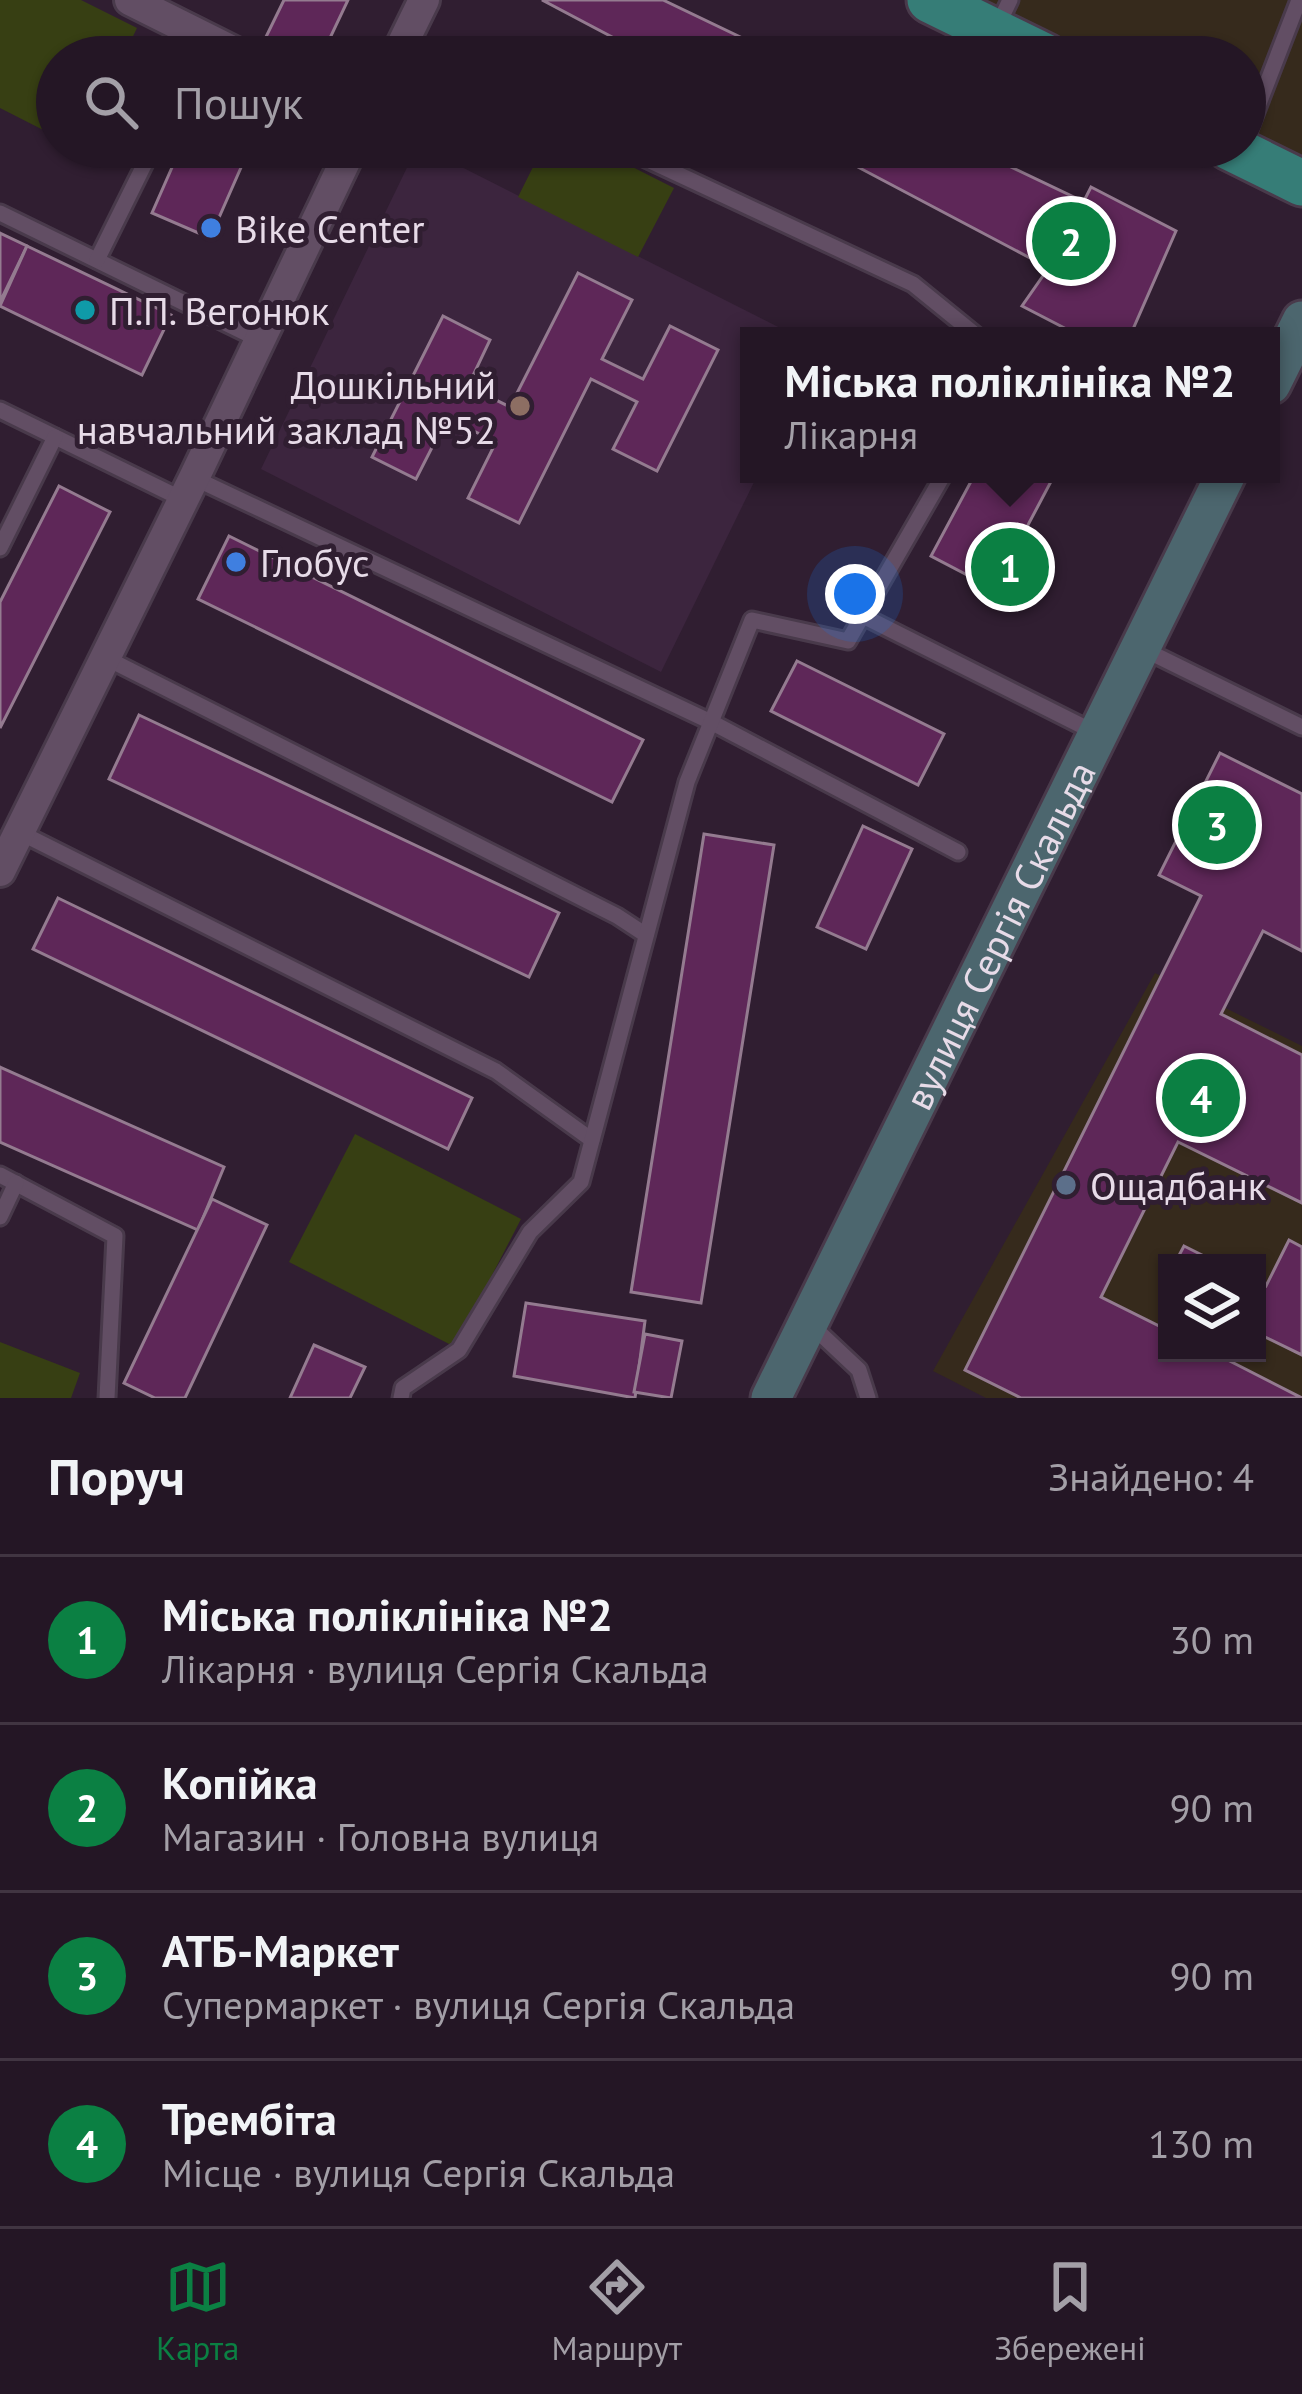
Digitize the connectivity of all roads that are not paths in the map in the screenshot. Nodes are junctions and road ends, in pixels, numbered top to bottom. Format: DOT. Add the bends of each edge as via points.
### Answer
graph roads {
  1 [pos="130,0"];
  2 [pos="424,0"];
  3 [pos="930,0"];
  4 [pos="1299,0"];
  5 [pos="1002,16"];
  6 [pos="184,36"];
  7 [pos="413,36"];
  8 [pos="1266,81"];
  9 [pos="1266,162"];
  10 [pos="143,168"];
  11 [pos="342,168"];
  12 [pos="665,168"];
  13 [pos="1302,183"];
  14 [pos="0,212"];
  15 [pos="97,260"];
  16 [pos="1302,321"];
  17 [pos="966,327"];
  18 [pos="260,340"];
  19 [pos="1280,366"];
  20 [pos="0,410"];
  21 [pos="55,437"];
  22 [pos="939,483"];
  23 [pos="1222,483"];
  24 [pos="188,488"];
  25 [pos="0,548"];
  26 [pos="862,616"];
  27 [pos="1140,647"];
  28 [pos="104,657"];
  29 [pos="711,722"];
  30 [pos="1302,727"];
  31 [pos="1097,734"];
  32 [pos="19,832"];
  33 [pos="958,852"];
  34 [pos="0,871"];
  35 [pos="646,935"];
  36 [pos="592,1140"];
  37 [pos="0,1174"];
  38 [pos="16,1183"];
  39 [pos="0,1217"];
  40 [pos="808,1322"];
  41 [pos="107,1398"];
  42 [pos="401,1398"];
  43 [pos="771,1398"];
  44 [pos="868,1398"];
  1 -- 6 [label="street"];
  2 -- 7 [label="street"];
  3 -- 5 [label="main road"];
  4 -- 8 [label="lane"];
  9 -- 13 [label="main road"];
  10 -- 15 [label="lane"];
  11 -- 18 [label="street"];
  12 -- 17 [label="lane" via="913,284"];
  14 -- 15 [label="lane"];
  15 -- 18 [label="lane"];
  16 -- 19 [label="main road"];
  18 -- 24 [label="street"];
  20 -- 21 [label="lane"];
  21 -- 24 [label="lane"];
  21 -- 25 [label="lane"];
  22 -- 26 [label="lane"];
  23 -- 27 [label="main road, вулиця Сергія Скальда"];
  24 -- 28 [label="street"];
  24 -- 29 [label="lane"];
  26 -- 29 [label="lane" via="848,641 752,620"];
  26 -- 31 [label="lane"];
  27 -- 30 [label="lane"];
  27 -- 31 [label="main road, вулиця Сергія Скальда"];
  28 -- 32 [label="street"];
  28 -- 35 [label="lane"];
  29 -- 33 [label="lane"];
  29 -- 35 [label="lane"];
  31 -- 40 [label="main road, вулиця Сергія Скальда"];
  32 -- 34 [label="street"];
  32 -- 36 [label="lane" via="496,1071"];
  35 -- 36 [label="lane"];
  36 -- 42 [label="lane" via="581,1182 530,1232 459,1350 403,1388"];
  37 -- 38 [label="lane"];
  38 -- 39 [label="lane"];
  38 -- 41 [label="lane" via="115,1236"];
  40 -- 43 [label="main road, вулиця Сергія Скальда"];
  40 -- 44 [label="lane" via="859,1370"];
}
